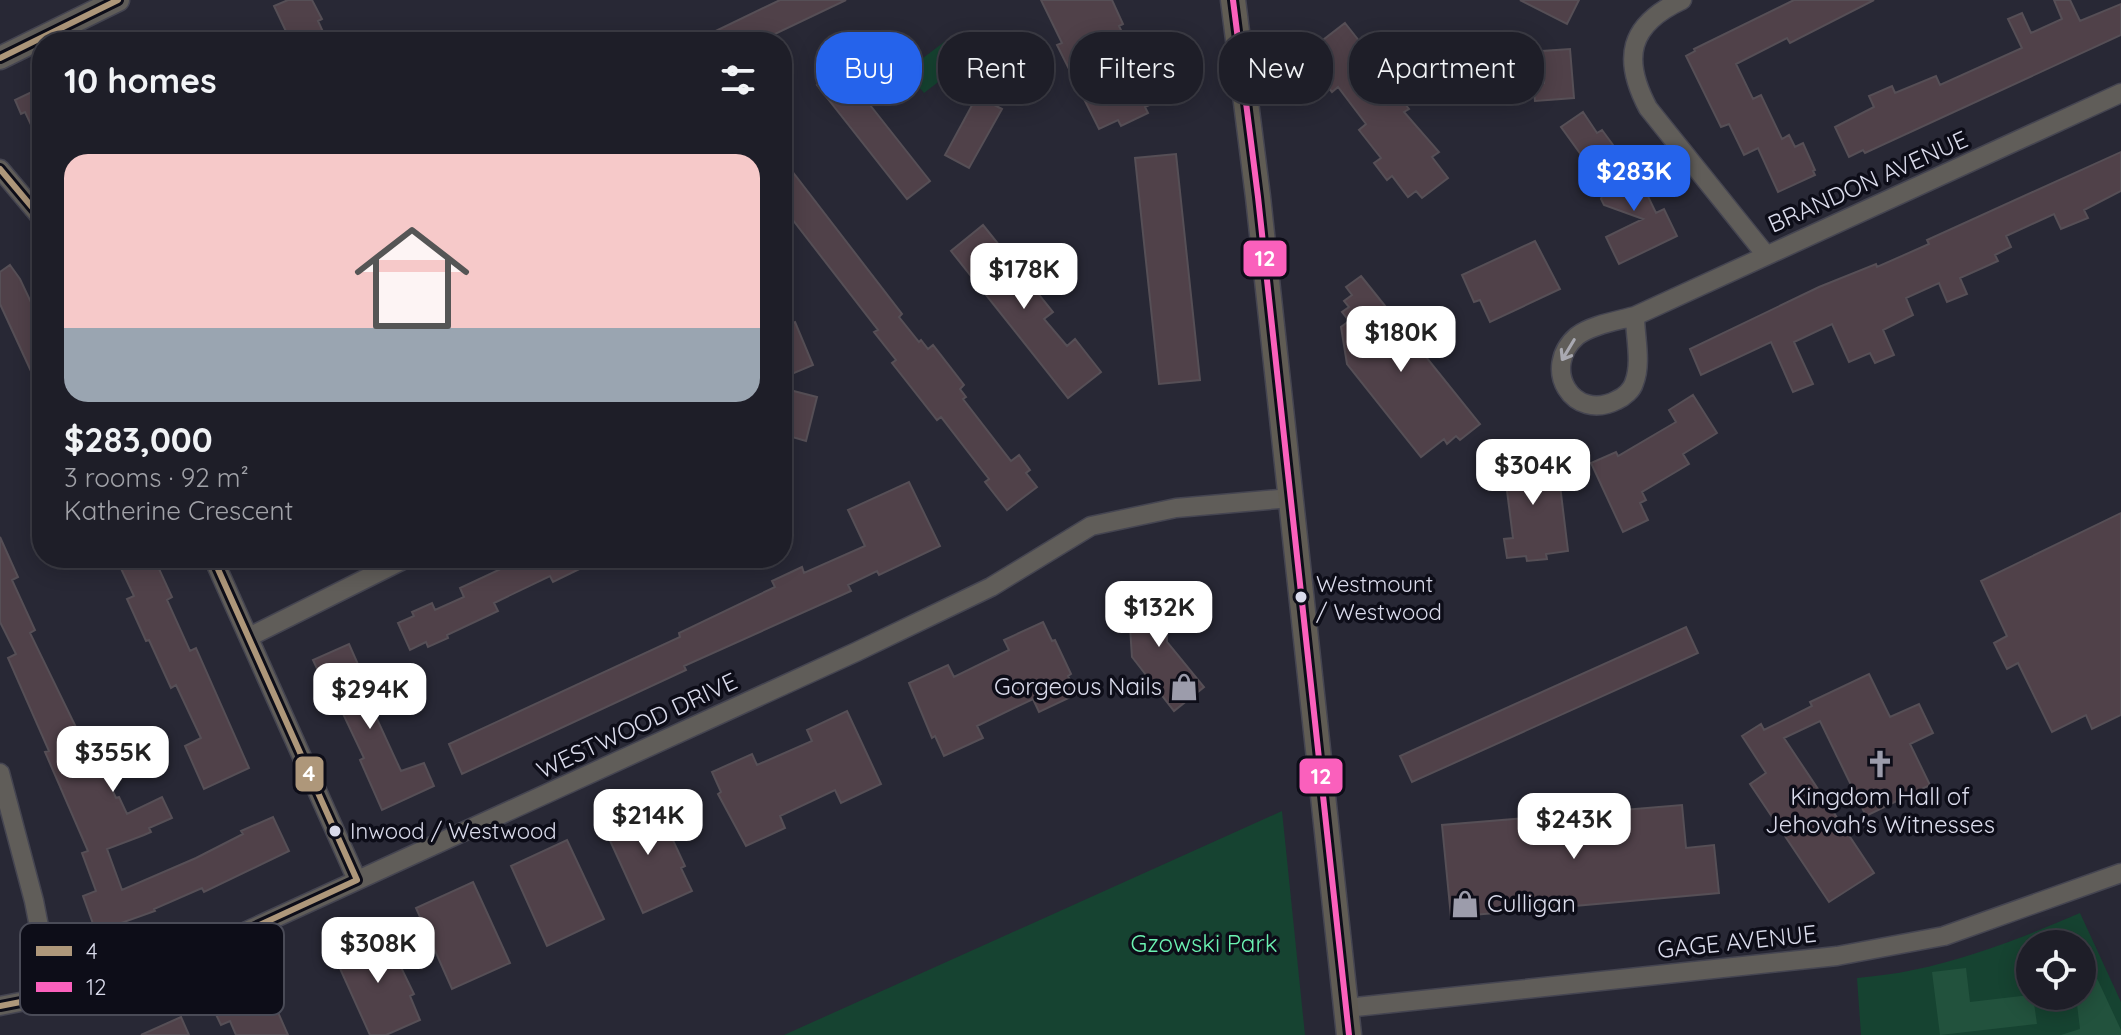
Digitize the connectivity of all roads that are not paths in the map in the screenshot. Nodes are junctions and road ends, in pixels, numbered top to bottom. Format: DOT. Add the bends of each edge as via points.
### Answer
graph roads {
  1 [pos="118,0"];
  2 [pos="1233,0"];
  3 [pos="1682,0"];
  4 [pos="53,32"];
  5 [pos="32,42"];
  6 [pos="0,58"];
  7 [pos="2121,93"];
  8 [pos="0,169"];
  9 [pos="32,207"];
  10 [pos="1766,255"];
  11 [pos="1635,316"];
  12 [pos="1291,498"];
  13 [pos="218,568"];
  14 [pos="387,568"];
  15 [pos="249,637"];
  16 [pos="0,773"];
  17 [pos="2121,873"];
  18 [pos="357,880"];
  19 [pos="38,923"];
  20 [pos="264,923"];
  21 [pos="20,1003"];
  22 [pos="0,1006"];
  23 [pos="1346,1008"];
  24 [pos="1349,1035"];
  1 -- 4 [label="street"];
  2 -- 12 [label="main road"];
  3 -- 10 [label="street" via="1656,14 1637,35 1636,85 1648,108"];
  5 -- 6 [label="street"];
  7 -- 10 [label="street, BRANDON AVENUE"];
  8 -- 9 [label="street"];
  10 -- 11 [label="street, BRANDON AVENUE"];
  11 -- 11 [label="street, BRANDON AVENUE, one-way" via="1579,334 1566,348 1560,366 1573,397 1605,406 1634,386"];
  12 -- 18 [label="street, WESTWOOD DRIVE" via="1176,508 1091,526 991,587"];
  12 -- 23 [label="main road"];
  13 -- 15 [label="street"];
  14 -- 15 [label="street"];
  15 -- 18 [label="street"];
  16 -- 19 [label="street"];
  17 -- 23 [label="street, GAGE AVENUE" via="1944,936 1837,956"];
  18 -- 20 [label="street, WESTWOOD DRIVE"];
  21 -- 22 [label="street, WESTWOOD DRIVE"];
  23 -- 24 [label="main road"];
}
